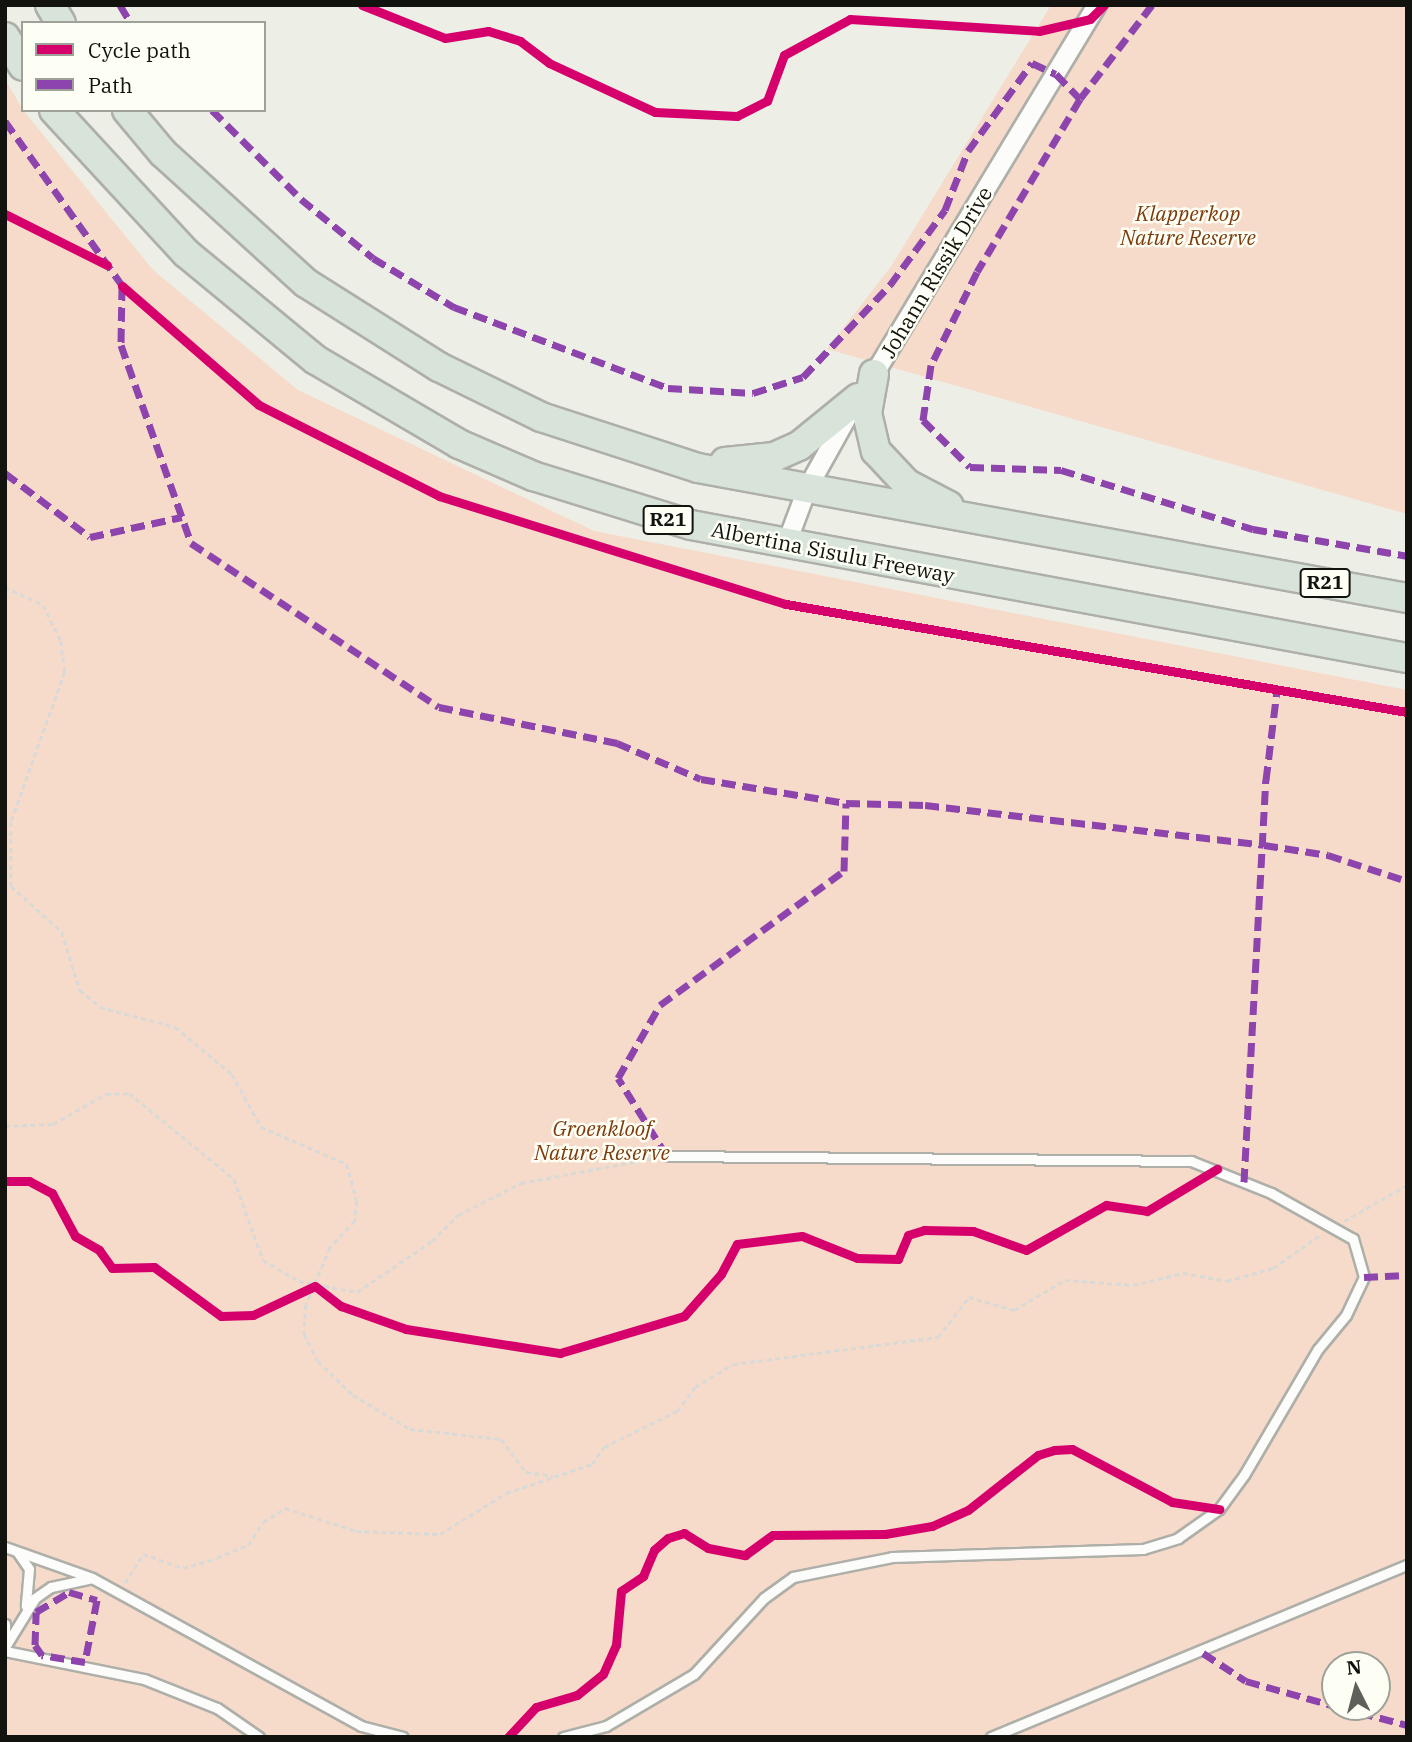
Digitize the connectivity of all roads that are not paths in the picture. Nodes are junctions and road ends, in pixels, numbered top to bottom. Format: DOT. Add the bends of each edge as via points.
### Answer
graph roads {
  1 [pos="50,5"];
  2 [pos="1097,5"];
  3 [pos="60,21"];
  4 [pos="5,37"];
  5 [pos="21,63"];
  6 [pos="56,112"];
  7 [pos="129,112"];
  8 [pos="874,374"];
  9 [pos="858,398"];
  10 [pos="619,446"];
  11 [pos="807,489"];
  12 [pos="972,519"];
  13 [pos="786,545"];
  14 [pos="1407,598"];
  15 [pos="1407,658"];
  16 [pos="667,1156"];
  17 [pos="10,1548"];
  18 [pos="1407,1565"];
  19 [pos="92,1578"];
  20 [pos="26,1606"];
  21 [pos="5,1624"];
  22 [pos="5,1638"];
  23 [pos="5,1649"];
  24 [pos="259,1737"];
  25 [pos="402,1737"];
  26 [pos="563,1737"];
  27 [pos="991,1737"];
  1 -- 3 [label="highway"];
  2 -- 8 [label="street, Johann Rissik Drive"];
  4 -- 5 [label="highway"];
  6 -- 13 [label="highway, Albertina Sisulu Freeway / R21" via="186,253 316,360 386,405 459,444 598,500"];
  7 -- 10 [label="highway, R21" via="163,153 306,283 439,367 541,417"];
  8 -- 9 [label="street, Johann Rissik Drive"];
  8 -- 12 [label="highway" via="867,412 877,451 907,484"];
  9 -- 10 [label="highway" via="799,446 755,461"];
  9 -- 11 [label="street, Johann Rissik Drive"];
  10 -- 11 [label="highway, R21"];
  11 -- 12 [label="highway, R21"];
  11 -- 13 [label="street, Johann Rissik Drive"];
  12 -- 14 [label="highway, R21"];
  13 -- 15 [label="highway, Albertina Sisulu Freeway / R21"];
  16 -- 26 [label="lane" via="1191,1161 1332,1225 1361,1253 1364,1277 1346,1315 1219,1509 1178,1538 1143,1549 892,1557 793,1577 764,1598 694,1674 606,1726"];
  17 -- 19 [label="lane"];
  17 -- 20 [label="lane" via="29,1569"];
  18 -- 27 [label="lane"];
  19 -- 20 [label="lane" via="51,1587"];
  19 -- 25 [label="lane" via="361,1726"];
  20 -- 23 [label="lane"];
  21 -- 22 [label="lane"];
  23 -- 24 [label="lane" via="144,1679 217,1708"];
}
